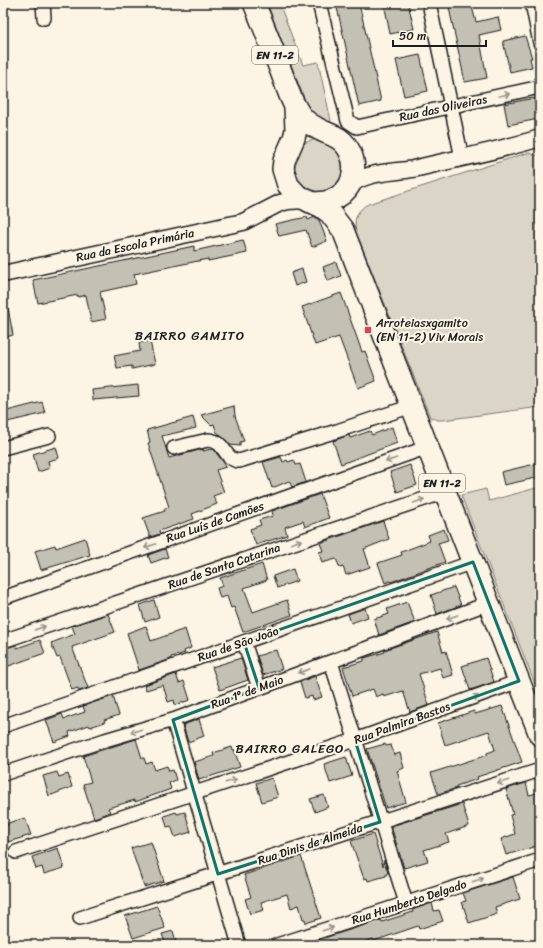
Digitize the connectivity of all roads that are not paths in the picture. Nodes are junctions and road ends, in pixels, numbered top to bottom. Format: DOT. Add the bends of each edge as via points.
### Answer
graph roads {
  1 [pos="43,3"];
  2 [pos="254,3"];
  3 [pos="319,3"];
  4 [pos="429,3"];
  5 [pos="532,3"];
  6 [pos="44,18"];
  7 [pos="540,43"];
  8 [pos="540,87"];
  9 [pos="452,106"];
  10 [pos="295,108"];
  11 [pos="327,133"];
  12 [pos="540,138"];
  13 [pos="291,146"];
  14 [pos="351,154"];
  15 [pos="462,158"];
  16 [pos="283,169"];
  17 [pos="388,172"];
  18 [pos="346,190"];
  19 [pos="307,201"];
  20 [pos="266,210"];
  21 [pos="343,230"];
  22 [pos="3,274"];
  23 [pos="412,406"];
  24 [pos="49,436"];
  25 [pos="428,447"];
  26 [pos="3,448"];
  27 [pos="174,448"];
  28 [pos="445,492"];
  29 [pos="473,562"];
  30 [pos="3,598"];
  31 [pos="488,603"];
  32 [pos="3,640"];
  33 [pos="244,642"];
  34 [pos="330,662"];
  35 [pos="519,681"];
  36 [pos="259,688"];
  37 [pos="173,720"];
  38 [pos="3,726"];
  39 [pos="540,735"];
  40 [pos="355,740"];
  41 [pos="540,770"];
  42 [pos="3,774"];
  43 [pos="194,794"];
  44 [pos="380,822"];
  45 [pos="16,852"];
  46 [pos="540,860"];
  47 [pos="218,874"];
  48 [pos="406,903"];
  49 [pos="80,918"];
  50 [pos="239,945"];
  51 [pos="277,945"];
  1 -- 6 [label="street"];
  2 -- 10 [label="main road, EN 11-2"];
  3 -- 9 [label="street, Rua das Oliveiras" via="348,121 357,127"];
  4 -- 9 [label="street"];
  5 -- 7 [label="street"];
  9 -- 8 [label="street, Rua das Oliveiras, one-way"];
  9 -- 15 [label="street"];
  10 -- 11 [label="main road, EN 11-2" via="307,122"];
  10 -- 13 [label="main road, EN 11-2" via="296,130"];
  11 -- 13 [label="main road" via="310,133 296,140"];
  11 -- 14 [label="main road, EN 11-2" via="342,141"];
  12 -- 15 [label="street"];
  13 -- 16 [label="main road, EN 11-2" via="286,154"];
  14 -- 17 [label="street" via="364,164"];
  14 -- 18 [label="main road, EN 11-2" via="354,170"];
  15 -- 17 [label="street"];
  16 -- 19 [label="main road, EN 11-2" via="293,192"];
  16 -- 20 [label="street, Rua da Escola Primária" via="279,192"];
  17 -- 18 [label="street" via="365,177"];
  18 -- 19 [label="main road" via="324,203"];
  18 -- 21 [label="main road, EN 11-2" via="342,213"];
  19 -- 20 [label="street, Rua da Escola Primária" via="288,201"];
  19 -- 21 [label="main road, EN 11-2" via="330,213"];
  20 -- 22 [label="street, Rua da Escola Primária" via="242,222"];
  21 -- 23 [label="main road, EN 11-2"];
  23 -- 25 [label="main road, EN 11-2"];
  23 -- 27 [label="street" via="239,461 230,458 218,442 213,440"];
  24 -- 26 [label="street"];
  25 -- 28 [label="main road, EN 11-2"];
  25 -- 30 [label="street, Rua Luís de Camões, one-way"];
  28 -- 29 [label="main road, EN 11-2"];
  32 -- 28 [label="street, Rua de Santa Catarina, one-way"];
  29 -- 31 [label="main road, EN 11-2"];
  29 -- 33 [label="street, Rua de São João"];
  31 -- 34 [label="street, Rua 1º de Maio, one-way"];
  31 -- 35 [label="main road, EN 11-2"];
  33 -- 36 [label="street"];
  33 -- 38 [label="street, Rua de São João"];
  34 -- 36 [label="street, Rua 1º de Maio, one-way"];
  34 -- 40 [label="street"];
  35 -- 39 [label="main road, EN 11-2"];
  40 -- 35 [label="street, Rua Palmira Bastos, one-way"];
  36 -- 37 [label="street, Rua 1º de Maio"];
  37 -- 42 [label="street, Rua 1º de Maio, one-way"];
  37 -- 43 [label="street"];
  43 -- 40 [label="street, Rua Palmira Bastos, one-way"];
  40 -- 44 [label="street"];
  41 -- 44 [label="street, Rua Dinis de Almeida, one-way"];
  43 -- 45 [label="street, Rua Palmira Bastos"];
  43 -- 47 [label="street"];
  44 -- 47 [label="street, Rua Dinis de Almeida"];
  44 -- 48 [label="street"];
  48 -- 46 [label="street, Rua Humberto Delgado, one-way"];
  47 -- 49 [label="street, Rua Dinis de Almeida"];
  47 -- 50 [label="street"];
  51 -- 48 [label="street, Rua Humberto Delgado, one-way"];
}
